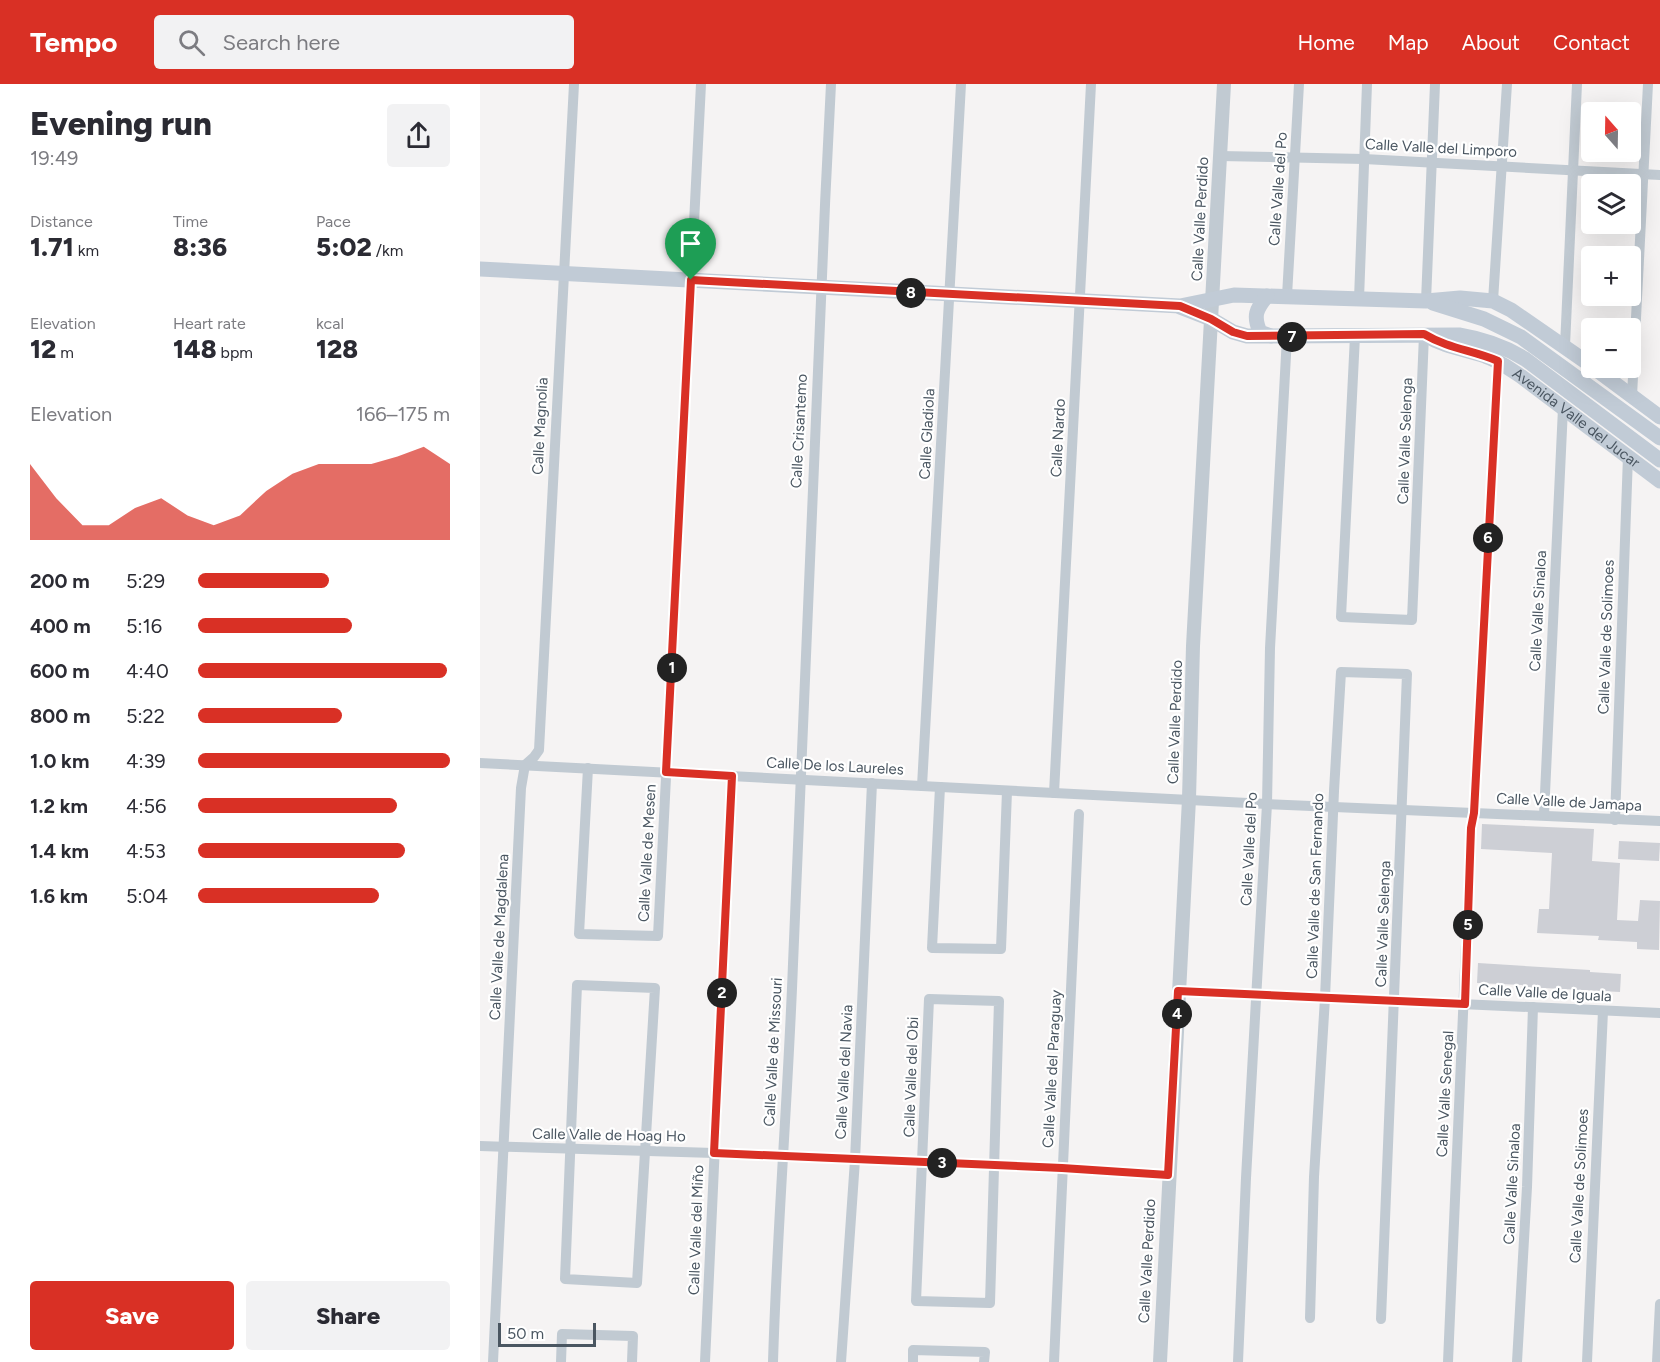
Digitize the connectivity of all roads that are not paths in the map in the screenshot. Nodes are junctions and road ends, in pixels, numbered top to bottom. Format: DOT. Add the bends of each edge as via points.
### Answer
graph roads {
  1 [pos="574,84"];
  2 [pos="701,84"];
  3 [pos="831,84"];
  4 [pos="961,84"];
  5 [pos="1091,84"];
  6 [pos="1224,84"];
  7 [pos="1299,84"];
  8 [pos="1367,84"];
  9 [pos="1435,84"];
  10 [pos="1507,84"];
  11 [pos="1577,84"];
  12 [pos="1648,84"];
  13 [pos="1220,156"];
  14 [pos="1296,158"];
  15 [pos="1364,159"];
  16 [pos="1433,163"];
  17 [pos="1503,167"];
  18 [pos="1572,171"];
  19 [pos="1643,175"];
  20 [pos="1660,175"];
  21 [pos="480,269"];
  22 [pos="563,274"];
  23 [pos="691,280"];
  24 [pos="820,288"];
  25 [pos="950,295"];
  26 [pos="1268,296"];
  27 [pos="1287,296"];
  28 [pos="1359,299"];
  29 [pos="1212,300"];
  30 [pos="1426,301"];
  31 [pos="1080,302"];
  32 [pos="1494,302"];
  33 [pos="1180,306"];
  34 [pos="1211,319"];
  35 [pos="1424,334"];
  36 [pos="1271,336"];
  37 [pos="1355,336"];
  38 [pos="1287,337"];
  39 [pos="1565,345"];
  40 [pos="1581,358"];
  41 [pos="1498,361"];
  42 [pos="1608,378"];
  43 [pos="1632,396"];
  44 [pos="1563,408"];
  45 [pos="1660,417"];
  46 [pos="1660,438"];
  47 [pos="1628,456"];
  48 [pos="1660,460"];
  49 [pos="1660,481"];
  50 [pos="1407,674"];
  51 [pos="480,763"];
  52 [pos="525,765"];
  53 [pos="588,768"];
  54 [pos="666,772"];
  55 [pos="732,776"];
  56 [pos="799,779"];
  57 [pos="872,783"];
  58 [pos="922,786"];
  59 [pos="940,787"];
  60 [pos="1007,791"];
  61 [pos="1054,793"];
  62 [pos="1189,799"];
  63 [pos="1267,804"];
  64 [pos="1334,806"];
  65 [pos="1403,810"];
  66 [pos="1474,813"];
  67 [pos="1079,814"];
  68 [pos="1544,815"];
  69 [pos="1615,820"];
  70 [pos="1660,821"];
  71 [pos="1178,991"];
  72 [pos="1256,996"];
  73 [pos="1325,999"];
  74 [pos="1395,1002"];
  75 [pos="1465,1004"];
  76 [pos="1533,1008"];
  77 [pos="1603,1011"];
  78 [pos="1660,1013"];
  79 [pos="480,1146"];
  80 [pos="503,1147"];
  81 [pos="570,1150"];
  82 [pos="644,1151"];
  83 [pos="714,1153"];
  84 [pos="783,1156"];
  85 [pos="855,1160"];
  86 [pos="923,1162"];
  87 [pos="995,1166"];
  88 [pos="1062,1168"];
  89 [pos="1168,1175"];
  90 [pos="1660,1304"];
  91 [pos="1310,1318"];
  92 [pos="1381,1319"];
  93 [pos="984,1357"];
  94 [pos="493,1362"];
  95 [pos="561,1362"];
  96 [pos="632,1362"];
  97 [pos="705,1362"];
  98 [pos="773,1362"];
  99 [pos="841,1362"];
  100 [pos="913,1362"];
  101 [pos="1054,1362"];
  102 [pos="1160,1362"];
  103 [pos="1238,1362"];
  104 [pos="1448,1362"];
  105 [pos="1517,1362"];
  106 [pos="1587,1362"];
  107 [pos="1657,1362"];
  1 -- 22 [label="street, Calle Magnolia"];
  2 -- 23 [label="street, Calle Valle de Mesen"];
  3 -- 24 [label="street, Calle Crisantemo"];
  4 -- 25 [label="street, Calle Gladiola"];
  5 -- 31 [label="street, Calle Nardo"];
  6 -- 13 [label="street, Calle Valle Perdido"];
  7 -- 14 [label="street, Calle Valle del Po"];
  8 -- 15 [label="street"];
  9 -- 16 [label="street"];
  10 -- 17 [label="street"];
  11 -- 18 [label="street"];
  12 -- 19 [label="street"];
  13 -- 14 [label="street, Calle Valle del Limporo"];
  13 -- 29 [label="street, Calle Valle Perdido"];
  14 -- 15 [label="street, Calle Valle del Limporo"];
  14 -- 27 [label="street, Calle Valle del Po"];
  15 -- 16 [label="street, Calle Valle del Limporo"];
  15 -- 28 [label="street"];
  16 -- 17 [label="street, Calle Valle del Limporo"];
  16 -- 30 [label="street"];
  17 -- 18 [label="street, Calle Valle del Limporo"];
  17 -- 32 [label="street"];
  18 -- 19 [label="street, Calle Valle del Limporo"];
  18 -- 39 [label="street"];
  19 -- 20 [label="street, Calle Valle del Limporo"];
  19 -- 43 [label="street"];
  21 -- 22 [label="main road"];
  22 -- 23 [label="main road"];
  22 -- 52 [label="street, Calle Magnolia" via="539,750"];
  23 -- 24 [label="main road"];
  23 -- 54 [label="street, Calle Valle de Mesen"];
  24 -- 25 [label="main road"];
  24 -- 56 [label="street, Calle Crisantemo"];
  25 -- 31 [label="main road"];
  25 -- 58 [label="street, Calle Gladiola"];
  26 -- 27 [label="main road"];
  26 -- 29 [label="main road" via="1234,295"];
  26 -- 36 [label="main road" via="1257,309 1255,321 1260,332"];
  27 -- 28 [label="main road"];
  28 -- 30 [label="main road"];
  29 -- 33 [label="main road"];
  29 -- 34 [label="street, Calle Valle Perdido"];
  30 -- 32 [label="main road" via="1460,298"];
  30 -- 46 [label="main road" via="1484,319 1521,337"];
  31 -- 33 [label="main road"];
  31 -- 61 [label="street, Calle Nardo"];
  32 -- 39 [label="main road"];
  33 -- 34 [label="main road, Avenida Valle del Jucar"];
  34 -- 36 [label="main road, Avenida Valle del Jucar" via="1247,336"];
  34 -- 62 [label="street, Calle Valle Perdido"];
  35 -- 37 [label="main road, Avenida Valle del Jucar"];
  35 -- 37 [label="street, Calle Valle Selenga" via="1412,620 1341,617"];
  35 -- 41 [label="main road, Avenida Valle del Jucar" via="1441,344"];
  35 -- 48 [label="main road, Avenida Valle del Jucar" via="1459,335 1506,347"];
  36 -- 38 [label="main road, Avenida Valle del Jucar"];
  37 -- 38 [label="main road, Avenida Valle del Jucar"];
  38 -- 63 [label="street, Calle Valle del Po" via="1270,648"];
  39 -- 40 [label="main road"];
  41 -- 44 [label="main road, Avenida Valle del Jucar"];
  41 -- 66 [label="street, Calle Valle Senegal"];
  42 -- 43 [label="main road"];
  43 -- 45 [label="main road"];
  44 -- 47 [label="main road, Avenida Valle del Jucar"];
  44 -- 68 [label="street, Calle Valle Sinaloa"];
  47 -- 49 [label="main road, Avenida Valle del Jucar"];
  47 -- 69 [label="street, Calle Valle de Solimoes"];
  50 -- 64 [label="street, Calle Valle de San Fernando" via="1341,672"];
  50 -- 65 [label="street, Calle Valle Selenga"];
  51 -- 52 [label="street, Calle De los Laureles"];
  52 -- 53 [label="street, Calle De los Laureles"];
  52 -- 80 [label="street, Calle Valle de Magdalena"];
  53 -- 54 [label="street, Calle De los Laureles"];
  53 -- 54 [label="street, Calle Valle de Mesen" via="579,934 658,936"];
  54 -- 55 [label="street, Calle De los Laureles"];
  55 -- 56 [label="street, Calle De los Laureles"];
  55 -- 83 [label="street, Calle Valle del Miño"];
  56 -- 57 [label="street, Calle De los Laureles"];
  56 -- 84 [label="street, Calle Valle de Missouri"];
  57 -- 58 [label="street, Calle De los Laureles"];
  57 -- 85 [label="street, Calle Valle del Navia"];
  58 -- 59 [label="street, Calle De los Laureles"];
  59 -- 60 [label="street, Calle De los Laureles"];
  59 -- 60 [label="street" via="932,948 1001,949"];
  60 -- 61 [label="street, Calle De los Laureles"];
  61 -- 62 [label="street, Calle De los Laureles"];
  62 -- 63 [label="street, Calle Valle de Jamapa"];
  62 -- 71 [label="street, Calle Valle Perdido"];
  63 -- 64 [label="street, Calle Valle de Jamapa"];
  63 -- 72 [label="street, Calle Valle del Po"];
  64 -- 65 [label="street, Calle Valle de Jamapa"];
  64 -- 73 [label="street, Calle Valle de San Fernando"];
  65 -- 66 [label="street, Calle Valle de Jamapa"];
  65 -- 74 [label="street, Calle Valle Selenga"];
  66 -- 68 [label="street, Calle Valle de Jamapa"];
  66 -- 75 [label="street, Calle Valle Senegal"];
  67 -- 88 [label="street, Calle Valle del Paraguay"];
  68 -- 69 [label="street, Calle Valle de Jamapa"];
  69 -- 70 [label="street, Calle Valle de Jamapa"];
  71 -- 72 [label="street, Calle Valle de Iguala"];
  71 -- 89 [label="street, Calle Valle Perdido"];
  72 -- 73 [label="street, Calle Valle de Iguala"];
  72 -- 103 [label="street, Calle Valle del Po"];
  73 -- 74 [label="street, Calle Valle de Iguala"];
  73 -- 91 [label="street, Calle Valle de San Fernando"];
  74 -- 75 [label="street, Calle Valle de Iguala"];
  74 -- 92 [label="street, Calle Valle Selenga"];
  75 -- 76 [label="street, Calle Valle de Iguala"];
  75 -- 104 [label="street, Calle Valle Senegal"];
  76 -- 77 [label="street, Calle Valle de Iguala"];
  76 -- 105 [label="street, Calle Valle Sinaloa"];
  77 -- 78 [label="street, Calle Valle de Iguala"];
  77 -- 106 [label="street, Calle Valle de Solimoes"];
  79 -- 80 [label="street, Calle Valle de Hoag Ho"];
  80 -- 81 [label="street, Calle Valle de Hoag Ho"];
  80 -- 94 [label="street, Calle Valle de Magdalena"];
  81 -- 82 [label="street, Calle Valle de Hoag Ho"];
  81 -- 82 [label="street" via="565,1279 637,1283"];
  81 -- 82 [label="street" via="577,985 655,988"];
  82 -- 83 [label="street, Calle Valle de Hoag Ho"];
  83 -- 84 [label="street, Calle Valle de Hoag Ho"];
  83 -- 97 [label="street, Calle Valle del Miño"];
  84 -- 85 [label="street, Calle Valle de Hoag Ho"];
  84 -- 98 [label="street, Calle Valle de Missouri"];
  85 -- 86 [label="street, Calle Valle de Hoag Ho"];
  85 -- 99 [label="street, Calle Valle del Navia"];
  86 -- 87 [label="street, Calle Valle de Hoag Ho"];
  86 -- 87 [label="street, Calle Valle del Obi" via="916,1301 990,1302"];
  86 -- 87 [label="street, Calle Valle del Obi" via="929,999 999,1001"];
  87 -- 88 [label="street, Calle Valle de Hoag Ho"];
  88 -- 89 [label="street, Calle Valle de Hoag Ho"];
  88 -- 101 [label="street, Calle Valle del Paraguay"];
  89 -- 102 [label="street, Calle Valle Perdido"];
  90 -- 107 [label="street"];
  93 -- 100 [label="street" via="913,1350"];
  95 -- 96 [label="street" via="562,1334 633,1336"];
}
